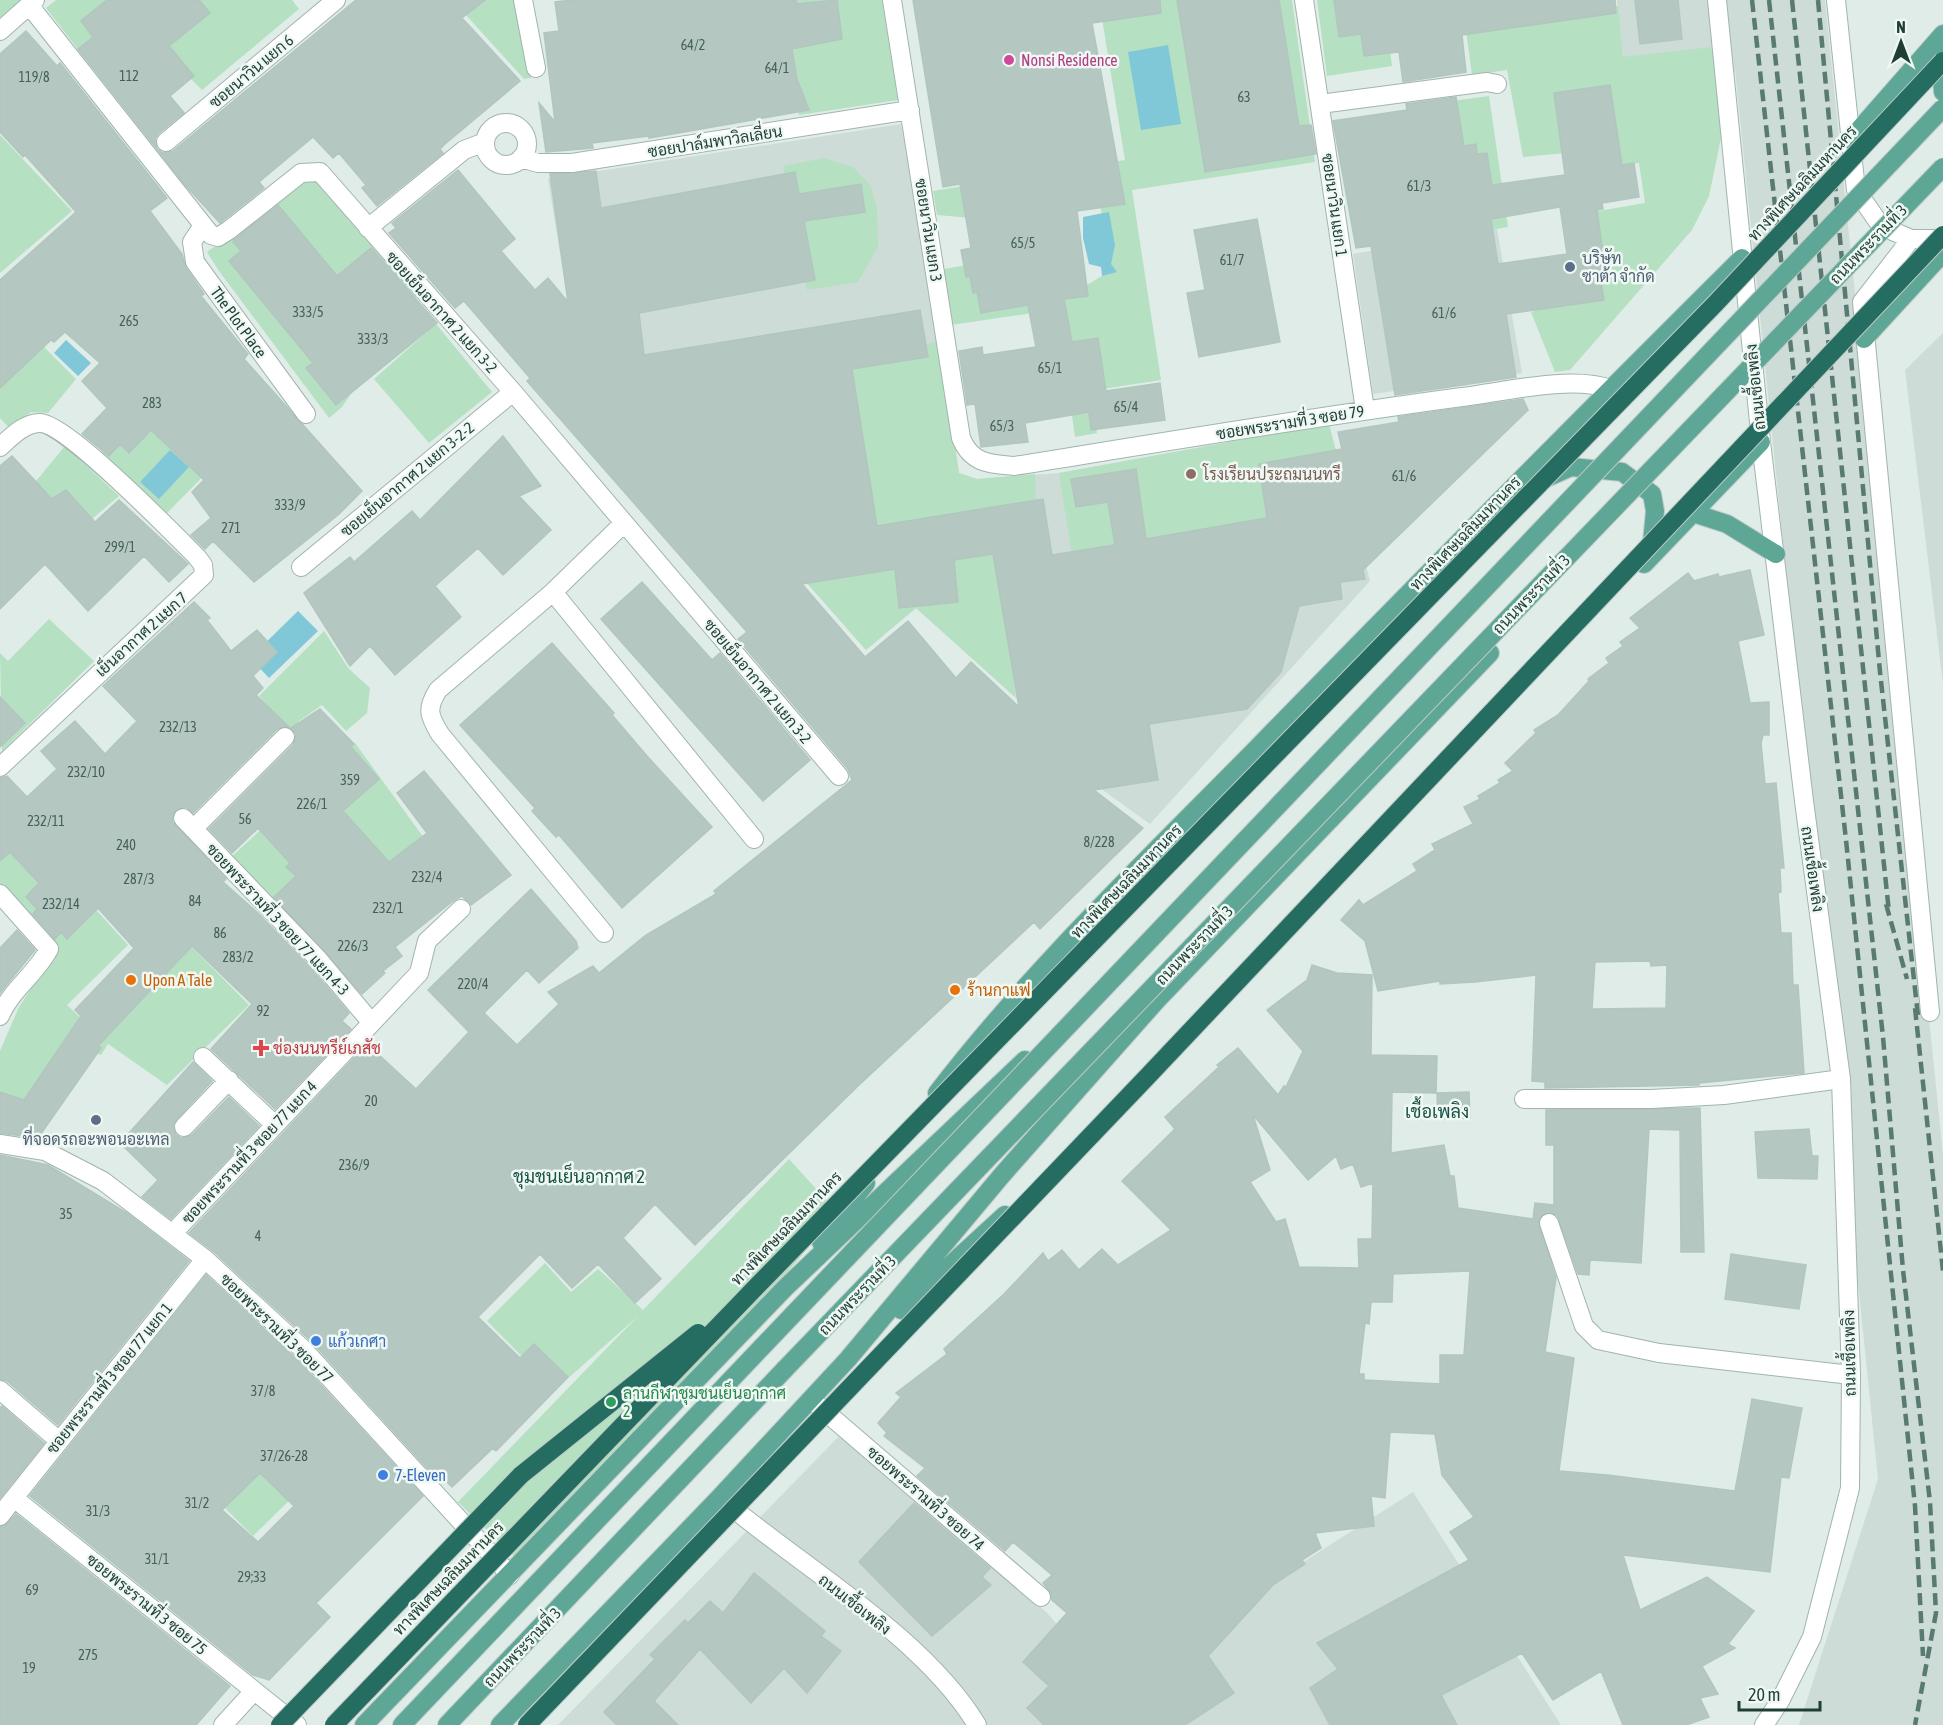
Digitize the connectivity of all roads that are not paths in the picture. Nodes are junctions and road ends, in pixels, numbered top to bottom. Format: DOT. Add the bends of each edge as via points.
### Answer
graph roads {
  1 [pos="336,0"];
  2 [pos="523,0"];
  3 [pos="892,0"];
  4 [pos="1304,0"];
  5 [pos="1717,0"];
  6 [pos="1836,0"];
  7 [pos="32,3"];
  8 [pos="0,31"];
  9 [pos="1942,35"];
  10 [pos="1943,61"];
  11 [pos="536,68"];
  12 [pos="1497,84"];
  13 [pos="1943,92"];
  14 [pos="1320,104"];
  15 [pos="1943,108"];
  16 [pos="910,111"];
  17 [pos="1943,118"];
  18 [pos="1850,140"];
  19 [pos="166,142"];
  20 [pos="485,142"];
  21 [pos="521,158"];
  22 [pos="1943,166"];
  23 [pos="1943,179"];
  24 [pos="202,227"];
  25 [pos="368,228"];
  26 [pos="1943,237"];
  27 [pos="1911,239"];
  28 [pos="1943,253"];
  29 [pos="1742,258"];
  30 [pos="1864,339"];
  31 [pos="1610,389"];
  32 [pos="513,392"];
  33 [pos="1365,410"];
  34 [pos="306,414"];
  35 [pos="1761,442"];
  36 [pos="0,447"];
  37 [pos="972,457"];
  38 [pos="1504,496"];
  39 [pos="1694,513"];
  40 [pos="624,523"];
  41 [pos="1776,554"];
  42 [pos="1650,558"];
  43 [pos="301,567"];
  44 [pos="553,592"];
  45 [pos="285,737"];
  46 [pos="0,766"];
  47 [pos="839,776"];
  48 [pos="754,839"];
  49 [pos="0,894"];
  50 [pos="461,909"];
  51 [pos="604,933"];
  52 [pos="1930,1012"];
  53 [pos="0,1016"];
  54 [pos="371,1022"];
  55 [pos="203,1057"];
  56 [pos="1841,1079"];
  57 [pos="229,1080"];
  58 [pos="1524,1099"];
  59 [pos="274,1125"];
  60 [pos="184,1127"];
  61 [pos="0,1144"];
  62 [pos="1549,1224"];
  63 [pos="173,1233"];
  64 [pos="205,1259"];
  65 [pos="757,1286"];
  66 [pos="785,1288"];
  67 [pos="848,1359"];
  68 [pos="1851,1375"];
  69 [pos="0,1390"];
  70 [pos="811,1398"];
  71 [pos="58,1440"];
  72 [pos="720,1497"];
  73 [pos="14,1498"];
  74 [pos="0,1516"];
  75 [pos="510,1575"];
  76 [pos="1041,1597"];
  77 [pos="254,1691"];
  78 [pos="223,1725"];
  79 [pos="280,1725"];
  80 [pos="297,1725"];
  81 [pos="334,1725"];
  82 [pos="364,1725"];
  83 [pos="402,1725"];
  84 [pos="447,1725"];
  85 [pos="500,1725"];
  86 [pos="527,1725"];
  87 [pos="977,1725"];
  88 [pos="1764,1725"];
  1 -- 19 [label="street, ซอยนาวิน แยก 6"];
  2 -- 11 [label="street"];
  3 -- 16 [label="street, ซอยนาวิน แยก 3"];
  4 -- 14 [label="street, ซอยนาวิน แยก 1"];
  5 -- 29 [label="street, ถนนเชื้อเพลิง"];
  6 -- 18 [label="street"];
  7 -- 8 [label="street"];
  7 -- 24 [label="street"];
  9 -- 13 [label="main road" via="1939,73"];
  9 -- 18 [label="main road"];
  10 -- 65 [label="highway, ทางพิเศษเฉลิมมหานคร, bridge" via="1698,321"];
  12 -- 14 [label="street" via="1486,82"];
  14 -- 33 [label="street, ซอยนาวิน แยก 1"];
  15 -- 83 [label="main road, ถนนพระรามที่ 3, bridge"];
  16 -- 21 [label="street, ซอยปาล์มพาวิลเลี่ยน" via="572,163 538,163"];
  16 -- 37 [label="street, ซอยนาวิน แยก 3" via="961,438"];
  17 -- 66 [label="main road, ถนนพระรามที่ 3" via="1460,624 1122,965"];
  18 -- 27 [label="street" via="1856,190 1881,226"];
  20 -- 21 [label="street, ซอยปาล์มพาวิลเลี่ยน" via="489,155 499,163 512,164"];
  20 -- 21 [label="street" via="495,126 516,125 526,135"];
  20 -- 25 [label="street" via="464,150"];
  22 -- 84 [label="main road, ถนนพระรามที่ 3, bridge"];
  23 -- 67 [label="main road, ถนนพระรามที่ 3" via="1126,1035"];
  24 -- 25 [label="street, ซอยเย็นอากาศ 2 แยก 3-2" via="218,237 310,170 321,172"];
  24 -- 34 [label="street, The Plot Place" via="192,242 195,262"];
  25 -- 32 [label="street, ซอยเย็นอากาศ 2 แยก 3-2"];
  26 -- 27 [label="street"];
  26 -- 86 [label="highway, bridge"];
  27 -- 30 [label="street" via="1862,302"];
  28 -- 30 [label="main road"];
  29 -- 31 [label="main road, ถนนพระรามที่ 3"];
  29 -- 35 [label="street, ถนนเชื้อเพลิง"];
  30 -- 52 [label="street"];
  31 -- 33 [label="street, ซอยพระรามที่ 3 ซอย 79" via="1594,383 1577,383"];
  31 -- 38 [label="main road, ถนนพระรามที่ 3"];
  32 -- 40 [label="street, ซอยเย็นอากาศ 2 แยก 3-2"];
  32 -- 43 [label="street, ซอยเย็นอากาศ 2 แยก 3-2-2"];
  33 -- 37 [label="street, ซอยพระรามที่ 3 ซอย 79" via="1014,466 980,462"];
  35 -- 39 [label="main road, ถนนพระรามที่ 3"];
  35 -- 41 [label="street, ถนนเชื้อเพลิง"];
  36 -- 46 [label="street, เย็นอากาศ 2 แยก 7" via="22,428 40,422 58,428 197,557 204,574"];
  38 -- 42 [label="main road" via="1571,467 1622,472 1652,494 1655,512"];
  38 -- 66 [label="main road, ถนนพระรามที่ 3" via="1048,961 943,1085"];
  39 -- 41 [label="main road" via="1727,524"];
  39 -- 42 [label="main road, ถนนพระรามที่ 3"];
  40 -- 44 [label="street"];
  40 -- 47 [label="street, ซอยเย็นอากาศ 2 แยก 3-2"];
  41 -- 56 [label="street, ถนนเชื้อเพลิง"];
  42 -- 67 [label="main road, ถนนพระรามที่ 3" via="1167,1065"];
  44 -- 48 [label="street"];
  44 -- 51 [label="street" via="438,690 429,704 431,719"];
  45 -- 54 [label="street, ซอยพระรามที่ 3 ซอย 77 แยก 4-3" via="188,824 318,958"];
  49 -- 53 [label="street" via="49,949"];
  50 -- 54 [label="street, ซอยพระรามที่ 3 ซอย 77 แยก 4" via="427,941 419,973"];
  54 -- 59 [label="street, ซอยพระรามที่ 3 ซอย 77 แยก 4"];
  55 -- 57 [label="street"];
  56 -- 58 [label="street" via="1724,1095"];
  56 -- 68 [label="street, ถนนเชื้อเพลิง"];
  57 -- 59 [label="street"];
  57 -- 60 [label="street"];
  59 -- 63 [label="street, ซอยพระรามที่ 3 ซอย 77 แยก 4"];
  61 -- 63 [label="street, ซอยพระรามที่ 3 ซอย 77" via="45,1151 104,1181"];
  62 -- 68 [label="street" via="1584,1326 1598,1340 1659,1353"];
  63 -- 64 [label="street, ซอยพระรามที่ 3 ซอย 77"];
  64 -- 71 [label="street, ซอยพระรามที่ 3 ซอย 77 แยก 1"];
  64 -- 75 [label="street, ซอยพระรามที่ 3 ซอย 77" via="304,1350"];
  65 -- 79 [label="highway, bridge" via="521,1475"];
  65 -- 81 [label="highway, ทางพิเศษเฉลิมมหานคร, bridge"];
  66 -- 75 [label="main road, ถนนพระรามที่ 3"];
  67 -- 70 [label="main road, ถนนพระรามที่ 3"];
  68 -- 88 [label="street, ถนนเชื้อเพลิง" via="1850,1488 1812,1636"];
  69 -- 71 [label="street"];
  70 -- 72 [label="main road, ถนนพระรามที่ 3"];
  70 -- 76 [label="street, ซอยพระรามที่ 3 ซอย 74"];
  71 -- 73 [label="street, ซอยพระรามที่ 3 ซอย 77 แยก 1"];
  72 -- 85 [label="main road, ถนนพระรามที่ 3"];
  72 -- 87 [label="street, ถนนเชื้อเพลิง" via="922,1659 963,1702"];
  73 -- 74 [label="street"];
  73 -- 77 [label="street, ซอยพระรามที่ 3 ซอย 75"];
  75 -- 82 [label="main road, ถนนพระรามที่ 3"];
  77 -- 78 [label="street"];
  77 -- 80 [label="street, ซอยพระรามที่ 3 ซอย 75"];
}
